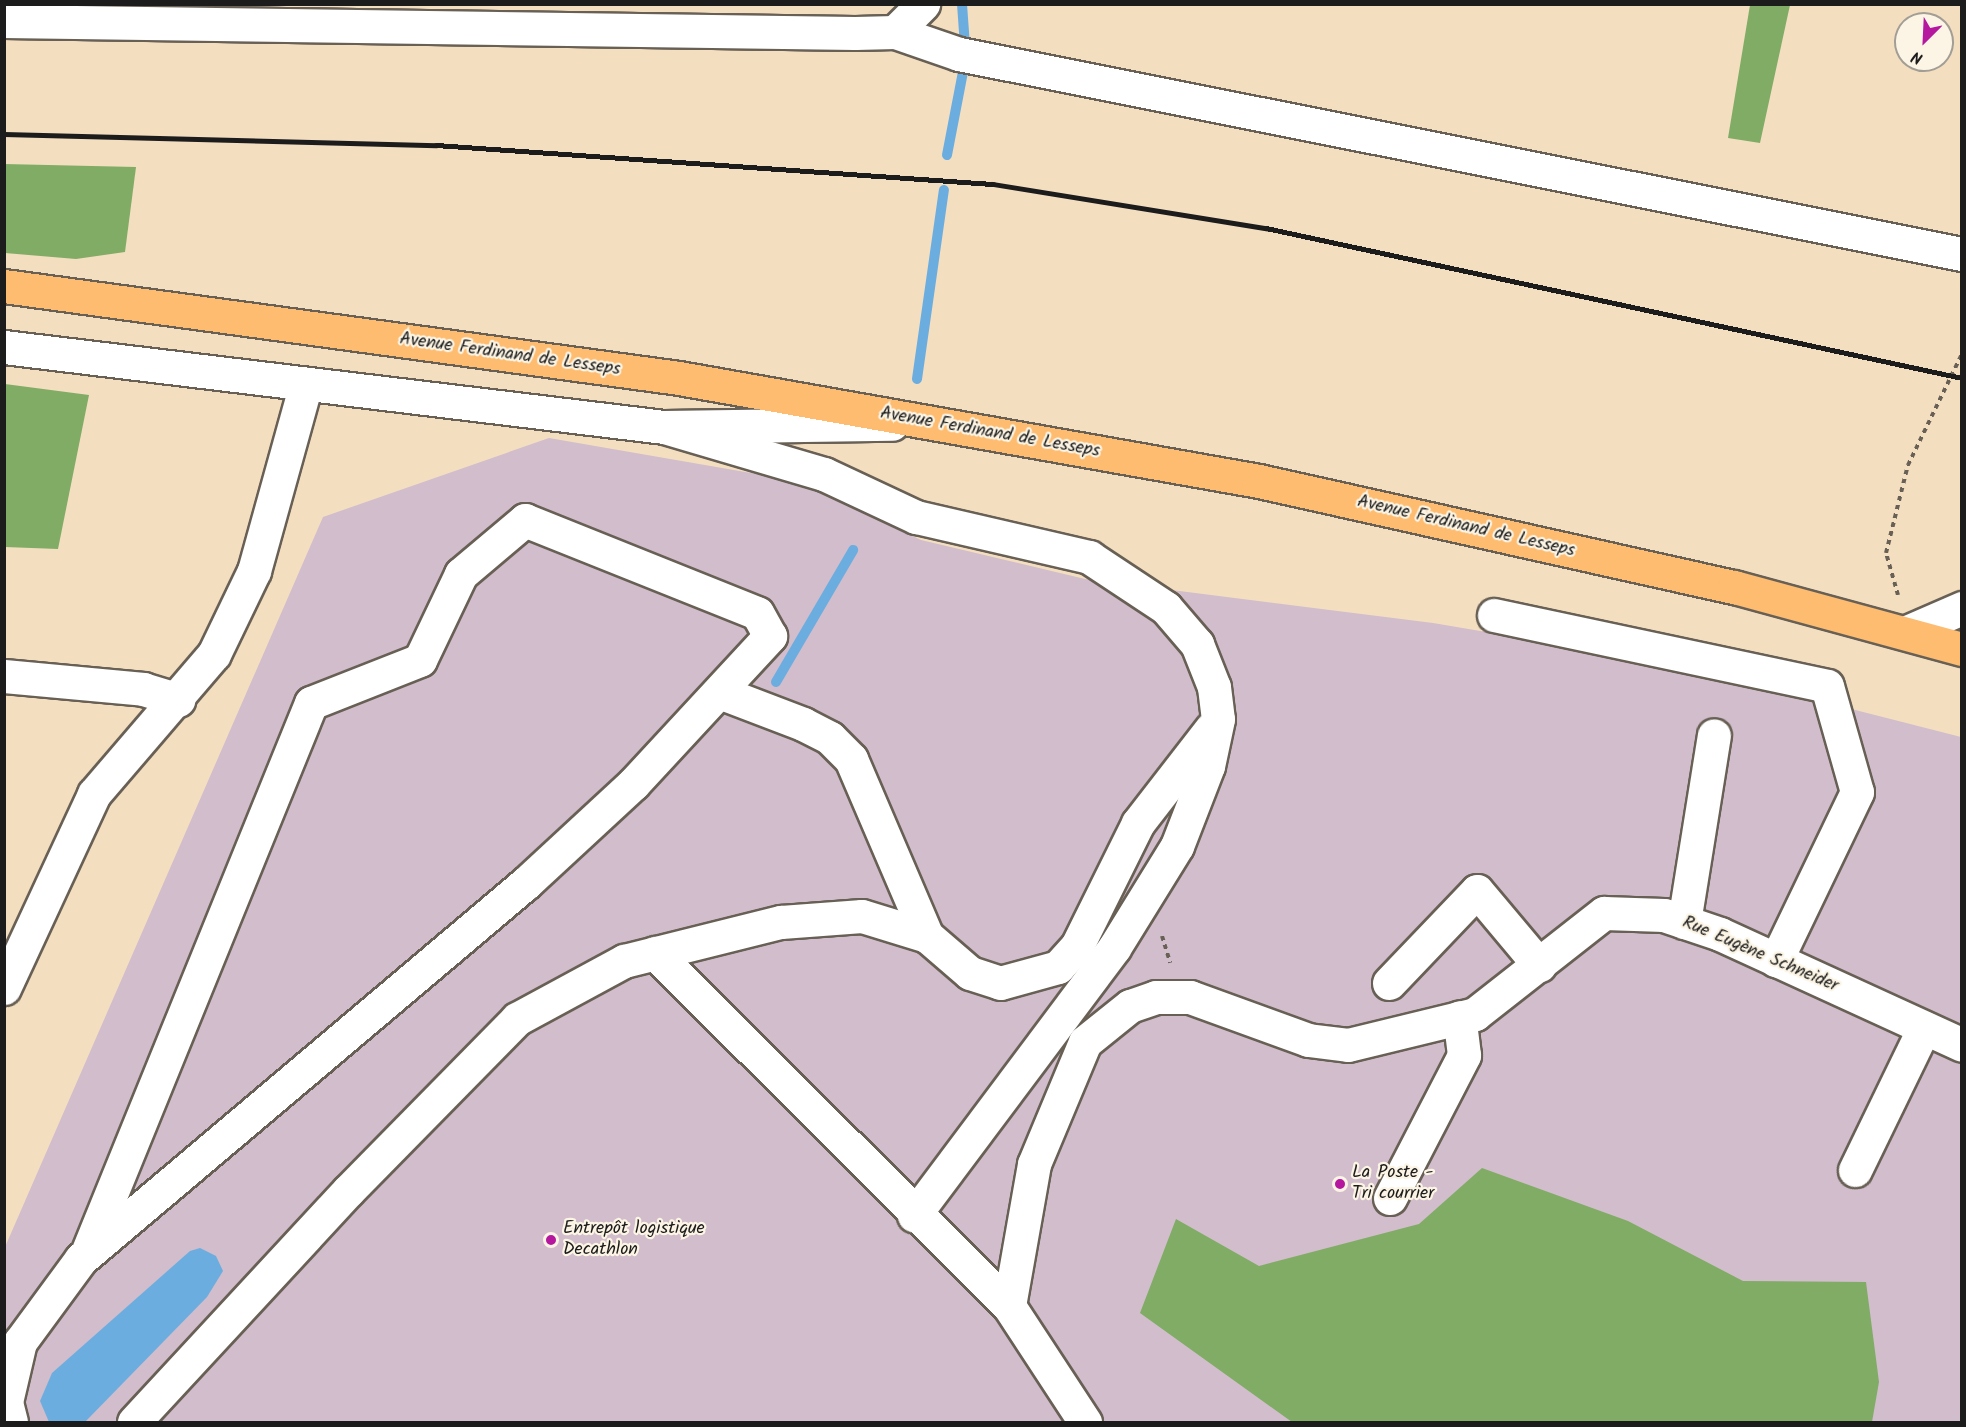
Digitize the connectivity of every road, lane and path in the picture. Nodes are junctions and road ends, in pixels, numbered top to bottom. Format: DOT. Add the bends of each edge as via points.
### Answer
graph roads {
  1 [pos="923,4"];
  2 [pos="4,21"];
  3 [pos="895,32"];
  4 [pos="1962,254"];
  5 [pos="4,286"];
  6 [pos="4,347"];
  7 [pos="1962,354"];
  8 [pos="306,384"];
  9 [pos="934,423"];
  10 [pos="663,428"];
  11 [pos="1962,608"];
  12 [pos="1494,615"];
  13 [pos="1909,631"];
  14 [pos="1962,649"];
  15 [pos="4,676"];
  16 [pos="723,693"];
  17 [pos="178,700"];
  18 [pos="1218,719"];
  19 [pos="1714,735"];
  20 [pos="1684,922"];
  21 [pos="1161,930"];
  22 [pos="927,936"];
  23 [pos="655,953"];
  24 [pos="1776,960"];
  25 [pos="1539,964"];
  26 [pos="1389,983"];
  27 [pos="4,988"];
  28 [pos="1190,997"];
  29 [pos="1459,1017"];
  30 [pos="1924,1028"];
  31 [pos="1962,1045"];
  32 [pos="1855,1170"];
  33 [pos="1390,1198"];
  34 [pos="914,1215"];
  35 [pos="87,1253"];
  36 [pos="1009,1306"];
  37 [pos="11,1422"];
  38 [pos="134,1422"];
  39 [pos="1085,1422"];
  1 -- 3 [label="street"];
  2 -- 3 [label="street"];
  3 -- 4 [label="street" via="959,54"];
  5 -- 9 [label="main road, Avenue Ferdinand de Lesseps" via="679,378"];
  6 -- 8 [label="street"];
  7 -- 13 [label="path" via="1908,465 1886,553"];
  8 -- 10 [label="street"];
  8 -- 17 [label="street" via="254,571 214,654"];
  9 -- 10 [label="street"];
  9 -- 13 [label="main road, Avenue Ferdinand de Lesseps" via="1259,481"];
  10 -- 18 [label="street" via="824,474 916,517 1089,557 1125,576 1166,608 1197,644 1214,687"];
  11 -- 13 [label="street"];
  12 -- 24 [label="street" via="1827,686 1857,792"];
  13 -- 14 [label="main road, Avenue Ferdinand de Lesseps"];
  15 -- 17 [label="street" via="143,688"];
  16 -- 22 [label="street" via="803,724 830,738 851,759"];
  16 -- 35 [label="street" via="526,883"];
  16 -- 35 [label="street" via="770,636 757,613 525,520 461,574 420,660 311,704"];
  17 -- 27 [label="street" via="94,794"];
  18 -- 22 [label="street" via="1138,823 1077,946 1058,968 1000,983 970,973"];
  18 -- 34 [label="street" via="1208,766 1172,856 1114,948"];
  19 -- 20 [label="street"];
  20 -- 24 [label="street, Rue Eugène Schneider"];
  20 -- 25 [label="street, Rue Eugène Schneider" via="1664,915 1604,913"];
  21 -- 28 [label="path" via="1165,951"];
  22 -- 23 [label="street" via="862,916 781,922"];
  23 -- 34 [label="street"];
  23 -- 38 [label="street" via="624,961 517,1019 349,1190"];
  24 -- 30 [label="street, Rue Eugène Schneider"];
  25 -- 26 [label="street" via="1478,891"];
  25 -- 29 [label="street, Rue Eugène Schneider" via="1475,1014"];
  28 -- 29 [label="street, Rue Eugène Schneider" via="1265,1027 1348,1045"];
  28 -- 36 [label="street" via="1156,997 1130,1006 1085,1042 1034,1164"];
  29 -- 33 [label="street" via="1464,1055"];
  30 -- 31 [label="street, Rue Eugène Schneider"];
  30 -- 32 [label="street"];
  34 -- 36 [label="street"];
  35 -- 37 [label="street" via="20,1342 6,1402"];
  36 -- 39 [label="street"];
}
